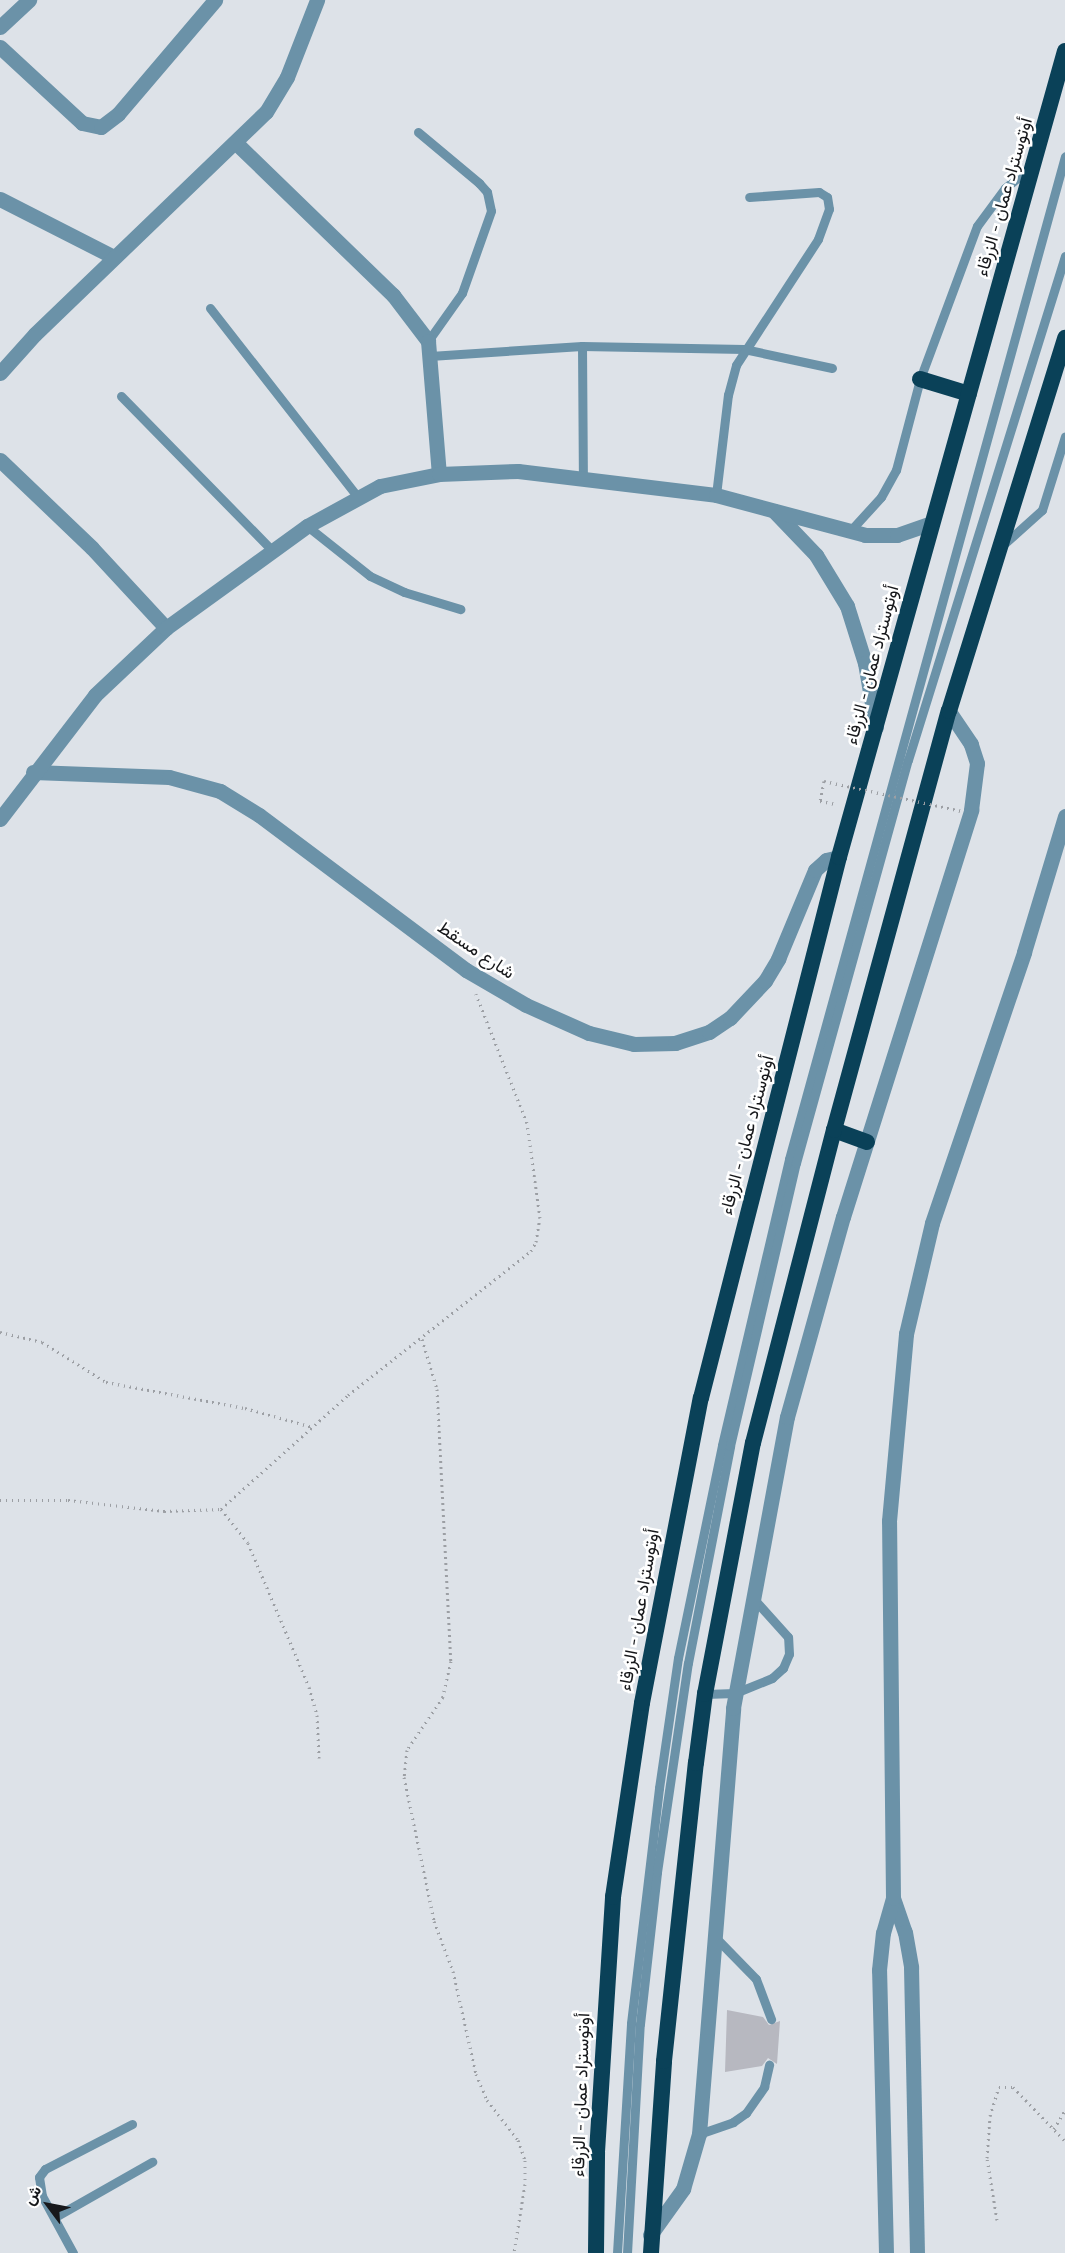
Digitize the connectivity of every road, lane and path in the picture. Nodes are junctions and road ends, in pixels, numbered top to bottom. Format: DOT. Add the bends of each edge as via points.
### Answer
graph roads {
  1 [pos="29,0"];
  2 [pos="216,0"];
  3 [pos="317,0"];
  4 [pos="0,27"];
  5 [pos="0,47"];
  6 [pos="1065,51"];
  7 [pos="418,132"];
  8 [pos="236,143"];
  9 [pos="1065,156"];
  10 [pos="1033,165"];
  11 [pos="749,197"];
  12 [pos="0,199"];
  13 [pos="1065,256"];
  14 [pos="114,257"];
  15 [pos="210,308"];
  16 [pos="1065,338"];
  17 [pos="582,346"];
  18 [pos="429,349"];
  19 [pos="744,349"];
  20 [pos="832,368"];
  21 [pos="0,373"];
  22 [pos="920,379"];
  23 [pos="969,393"];
  24 [pos="121,396"];
  25 [pos="1065,436"];
  26 [pos="0,460"];
  27 [pos="439,474"];
  28 [pos="583,477"];
  29 [pos="716,495"];
  30 [pos="357,496"];
  31 [pos="774,511"];
  32 [pos="932,523"];
  33 [pos="307,526"];
  34 [pos="850,531"];
  35 [pos="1000,548"];
  36 [pos="273,551"];
  37 [pos="460,609"];
  38 [pos="166,628"];
  39 [pos="949,711"];
  40 [pos="876,727"];
  41 [pos="33,772"];
  42 [pos="820,801"];
  43 [pos="962,812"];
  44 [pos="1065,816"];
  45 [pos="0,819"];
  46 [pos="839,857"];
  47 [pos="466,970"];
  48 [pos="834,1130"];
  49 [pos="867,1142"];
  50 [pos="0,1332"];
  51 [pos="422,1339"];
  52 [pos="312,1427"];
  53 [pos="0,1500"];
  54 [pos="221,1509"];
  55 [pos="752,1597"];
  56 [pos="705,1694"];
  57 [pos="735,1694"];
  58 [pos="319,1758"];
  59 [pos="893,1898"];
  60 [pos="713,1935"];
  61 [pos="771,2019"];
  62 [pos="769,2065"];
  63 [pos="1065,2110"];
  64 [pos="132,2124"];
  65 [pos="1054,2129"];
  66 [pos="699,2134"];
  67 [pos="1065,2141"];
  68 [pos="152,2162"];
  69 [pos="55,2217"];
  70 [pos="997,2220"];
  71 [pos="650,2235"];
  72 [pos="596,2251"];
  73 [pos="73,2253"];
  74 [pos="514,2253"];
  75 [pos="617,2253"];
  76 [pos="627,2253"];
  77 [pos="651,2253"];
  78 [pos="886,2253"];
  79 [pos="917,2253"];
  1 -- 4 [label="street"];
  2 -- 5 [label="street" via="118,114 101,127 82,123"];
  3 -- 8 [label="street" via="278,95"];
  6 -- 10 [label="highway, أوتوستراد عمان - الزرقاء"];
  7 -- 18 [label="lane" via="487,192 491,211 462,293"];
  8 -- 14 [label="street"];
  8 -- 18 [label="street" via="393,295"];
  9 -- 75 [label="lane" via="795,1136 722,1445 678,1658 659,1788 631,2023"];
  10 -- 22 [label="lane" via="1005,188 976,226"];
  10 -- 23 [label="highway, أوتوستراد عمان - الزرقاء"];
  11 -- 19 [label="lane" via="819,192 827,197 829,209 818,239"];
  12 -- 14 [label="street"];
  13 -- 76 [label="lane" via="908,760 796,1163 730,1446 688,1663 657,1872 639,2035"];
  14 -- 21 [label="street"];
  15 -- 30 [label="lane"];
  16 -- 35 [label="highway"];
  17 -- 18 [label="lane"];
  17 -- 19 [label="lane"];
  17 -- 28 [label="lane"];
  18 -- 27 [label="street"];
  19 -- 20 [label="lane"];
  19 -- 29 [label="lane" via="728,395"];
  22 -- 23 [label="highway"];
  22 -- 34 [label="lane" via="889,484 872,510"];
  23 -- 32 [label="highway, أوتوستراد عمان - الزرقاء"];
  24 -- 36 [label="lane"];
  25 -- 35 [label="lane" via="1042,510"];
  26 -- 38 [label="street" via="92,548"];
  27 -- 28 [label="street" via="518,471"];
  27 -- 30 [label="street" via="380,486"];
  28 -- 29 [label="street"];
  29 -- 31 [label="street"];
  30 -- 33 [label="street"];
  31 -- 34 [label="street"];
  31 -- 40 [label="street" via="816,555 847,606 863,654"];
  32 -- 34 [label="street" via="897,535"];
  32 -- 40 [label="highway, أوتوستراد عمان - الزرقاء"];
  33 -- 36 [label="street"];
  33 -- 37 [label="lane" via="370,576 404,592"];
  35 -- 39 [label="highway"];
  36 -- 38 [label="street"];
  38 -- 41 [label="street" via="95,694"];
  39 -- 48 [label="highway"];
  39 -- 49 [label="street" via="975,753 975,788 965,832"];
  40 -- 46 [label="highway, أوتوستراد عمان - الزرقاء"];
  41 -- 45 [label="street"];
  41 -- 47 [label="street, شارع مسقط" via="169,777 220,791 259,815"];
  42 -- 43 [label="path, bridge" via="824,781"];
  44 -- 59 [label="street" via="1024,952 932,1223 906,1334 889,1521"];
  46 -- 47 [label="street, شارع مسقط" via="826,860 811,876 778,959 749,1001 710,1032 675,1043 634,1044 589,1033 526,1005"];
  46 -- 72 [label="highway, أوتوستراد عمان - الزرقاء" via="701,1398 642,1704 613,1897 597,2141"];
  47 -- 51 [label="path" via="527,1123 539,1231 531,1251"];
  48 -- 49 [label="highway"];
  48 -- 56 [label="highway" via="753,1443"];
  49 -- 55 [label="street" via="787,1417"];
  50 -- 52 [label="path" via="42,1342 106,1382 245,1408"];
  51 -- 52 [label="path"];
  51 -- 74 [label="path" via="437,1389 451,1661 443,1697 408,1750 404,1777 434,1921 453,1971 476,2074 487,2100 518,2140 525,2160"];
  52 -- 54 [label="path"];
  53 -- 54 [label="path" via="68,1500 164,1511"];
  54 -- 58 [label="path" via="248,1543 309,1688 317,1715"];
  55 -- 57 [label="street"];
  55 -- 57 [label="lane" via="779,1622 788,1637 789,1654 783,1668 772,1678"];
  56 -- 57 [label="lane"];
  56 -- 71 [label="highway" via="674,1956"];
  57 -- 60 [label="street"];
  59 -- 78 [label="street" via="883,1933 879,1970"];
  59 -- 79 [label="street" via="905,1932 911,1967"];
  60 -- 61 [label="lane" via="756,1979"];
  60 -- 66 [label="street"];
  62 -- 66 [label="lane" via="764,2087 746,2113"];
  63 -- 65 [label="path"];
  64 -- 69 [label="lane" via="45,2169 38,2187"];
  65 -- 67 [label="path"];
  65 -- 70 [label="path" via="1013,2087 1003,2085 996,2091 987,2158"];
  66 -- 71 [label="street" via="683,2189"];
  68 -- 69 [label="lane"];
  69 -- 73 [label="lane"];
  71 -- 77 [label="highway"];
}
